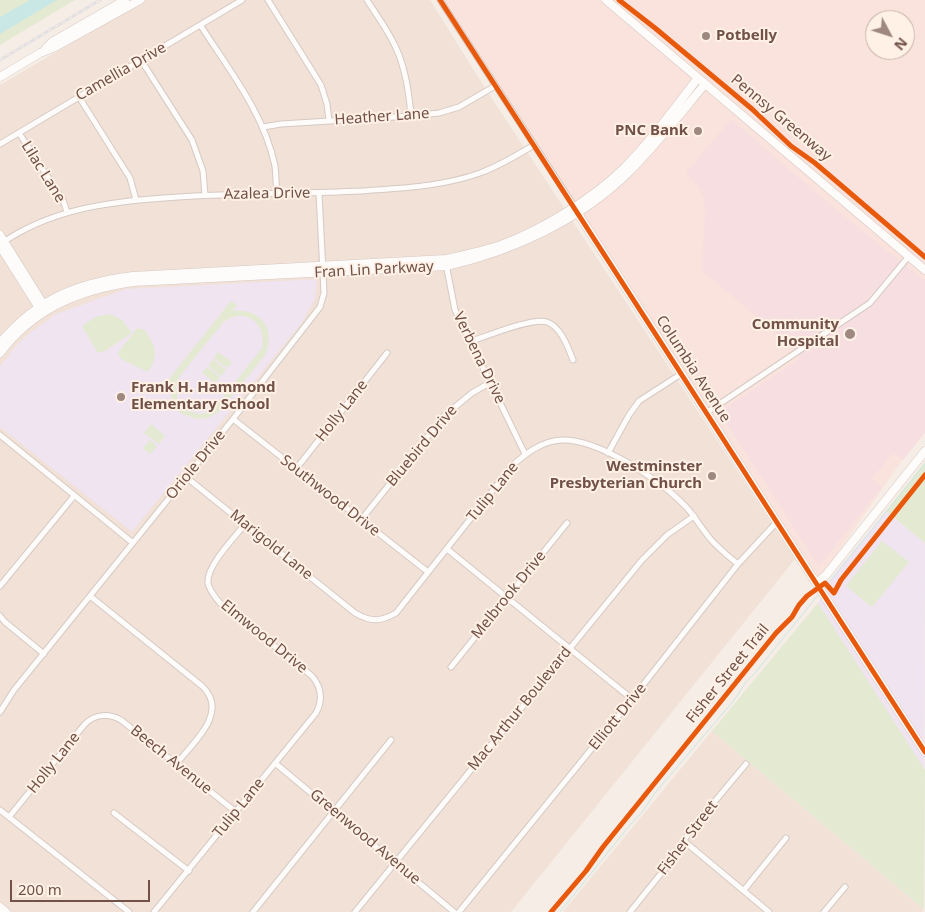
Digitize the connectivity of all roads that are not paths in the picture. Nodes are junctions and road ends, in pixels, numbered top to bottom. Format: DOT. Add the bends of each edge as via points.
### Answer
graph roads {
  1 [pos="125,0"];
  2 [pos="140,0"];
  3 [pos="242,0"];
  4 [pos="268,0"];
  5 [pos="367,0"];
  6 [pos="440,0"];
  7 [pos="606,0"];
  8 [pos="200,26"];
  9 [pos="40,53"];
  10 [pos="141,60"];
  11 [pos="0,77"];
  12 [pos="702,81"];
  13 [pos="495,86"];
  14 [pos="79,96"];
  15 [pos="411,116"];
  16 [pos="329,121"];
  17 [pos="263,127"];
  18 [pos="19,133"];
  19 [pos="0,144"];
  20 [pos="534,145"];
  21 [pos="277,193"];
  22 [pos="319,193"];
  23 [pos="205,195"];
  24 [pos="136,200"];
  25 [pos="575,209"];
  26 [pos="67,212"];
  27 [pos="1,242"];
  28 [pos="909,256"];
  29 [pos="446,262"];
  30 [pos="324,269"];
  31 [pos="925,270"];
  32 [pos="43,307"];
  33 [pos="472,341"];
  34 [pos="0,343"];
  35 [pos="0,353"];
  36 [pos="387,353"];
  37 [pos="573,360"];
  38 [pos="681,374"];
  39 [pos="491,382"];
  40 [pos="706,413"];
  41 [pos="233,419"];
  42 [pos="0,435"];
  43 [pos="925,451"];
  44 [pos="608,453"];
  45 [pos="525,454"];
  46 [pos="296,469"];
  47 [pos="186,477"];
  48 [pos="74,496"];
  49 [pos="694,516"];
  50 [pos="361,520"];
  51 [pos="567,523"];
  52 [pos="776,523"];
  53 [pos="246,524"];
  54 [pos="133,543"];
  55 [pos="447,549"];
  56 [pos="738,564"];
  57 [pos="428,572"];
  58 [pos="817,583"];
  59 [pos="0,586"];
  60 [pos="90,596"];
  61 [pos="507,596"];
  62 [pos="355,613"];
  63 [pos="0,616"];
  64 [pos="570,648"];
  65 [pos="44,654"];
  66 [pos="451,667"];
  67 [pos="632,699"];
  68 [pos="320,702"];
  69 [pos="0,712"];
  70 [pos="103,715"];
  71 [pos="391,740"];
  72 [pos="925,752"];
  73 [pos="276,763"];
  74 [pos="176,764"];
  75 [pos="746,764"];
  76 [pos="0,810"];
  77 [pos="236,812"];
  78 [pos="334,812"];
  79 [pos="114,813"];
  80 [pos="9,817"];
  81 [pos="786,838"];
  82 [pos="684,841"];
  83 [pos="395,862"];
  84 [pos="189,871"];
  85 [pos="845,888"];
  86 [pos="744,890"];
  87 [pos="0,907"];
  88 [pos="633,911"];
  89 [pos="6,912"];
  90 [pos="128,912"];
  91 [pos="154,912"];
  92 [pos="253,912"];
  93 [pos="355,912"];
  94 [pos="454,912"];
  95 [pos="459,912"];
  96 [pos="769,912"];
  97 [pos="824,912"];
  1 -- 9 [label="street" via="52,42"];
  2 -- 9 [label="street"];
  3 -- 8 [label="street, Camellia Drive"];
  4 -- 16 [label="street" via="322,85"];
  5 -- 15 [label="street" via="393,41 402,63"];
  6 -- 13 [label="street, Columbia Avenue"];
  7 -- 12 [label="street"];
  8 -- 10 [label="street, Camellia Drive"];
  8 -- 17 [label="street"];
  9 -- 11 [label="street"];
  10 -- 14 [label="street, Camellia Drive"];
  10 -- 23 [label="street" via="192,140 203,171"];
  12 -- 25 [label="street, Fran Lin Parkway" via="623,169"];
  12 -- 28 [label="street"];
  13 -- 15 [label="street, Heather Lane" via="460,107"];
  13 -- 20 [label="street, Columbia Avenue"];
  14 -- 18 [label="street, Camellia Drive"];
  14 -- 24 [label="street" via="130,178"];
  15 -- 16 [label="street, Heather Lane"];
  16 -- 17 [label="street, Heather Lane"];
  17 -- 21 [label="street" via="275,168"];
  18 -- 19 [label="street, Camellia Drive"];
  18 -- 26 [label="street, Lilac Lane"];
  20 -- 22 [label="street, Azalea Drive" via="503,164 456,180 419,187"];
  20 -- 25 [label="street, Columbia Avenue"];
  21 -- 22 [label="street, Azalea Drive"];
  21 -- 23 [label="street, Azalea Drive"];
  22 -- 30 [label="street, Oriole Drive"];
  23 -- 24 [label="street, Azalea Drive"];
  24 -- 26 [label="street, Azalea Drive"];
  25 -- 29 [label="street, Fran Lin Parkway" via="501,244"];
  25 -- 38 [label="street, Columbia Avenue"];
  26 -- 27 [label="street, Azalea Drive"];
  27 -- 32 [label="street"];
  28 -- 31 [label="street"];
  28 -- 40 [label="street" via="870,303"];
  29 -- 30 [label="street, Fran Lin Parkway"];
  29 -- 33 [label="street, Verbena Drive" via="456,310"];
  30 -- 32 [label="street, Fran Lin Parkway" via="124,283 81,293"];
  30 -- 41 [label="street, Oriole Drive" via="324,293 320,307"];
  32 -- 34 [label="street, Fran Lin Parkway" via="14,328"];
  32 -- 35 [label="street, Fran Lin Parkway"];
  33 -- 37 [label="street" via="539,321 548,322 569,348"];
  33 -- 39 [label="street, Verbena Drive"];
  36 -- 46 [label="street, Holly Lane"];
  38 -- 40 [label="street, Columbia Avenue"];
  38 -- 44 [label="street" via="639,401"];
  39 -- 45 [label="street, Verbena Drive"];
  39 -- 50 [label="street, Bluebird Drive" via="444,416"];
  40 -- 52 [label="street, Columbia Avenue"];
  41 -- 46 [label="street, Southwood Drive"];
  41 -- 47 [label="street, Oriole Drive"];
  42 -- 48 [label="street"];
  43 -- 58 [label="street"];
  44 -- 45 [label="street, Tulip Lane" via="592,445 561,440 540,445"];
  44 -- 49 [label="street, Tulip Lane" via="659,485"];
  45 -- 55 [label="street, Tulip Lane"];
  46 -- 50 [label="street, Southwood Drive"];
  47 -- 53 [label="street, Marigold Lane"];
  47 -- 54 [label="street, Oriole Drive"];
  48 -- 54 [label="street"];
  48 -- 59 [label="street"];
  49 -- 56 [label="street, Tulip Lane" via="714,544"];
  49 -- 64 [label="street, Mac Arthur Boulevard" via="642,560"];
  50 -- 57 [label="street, Southwood Drive"];
  51 -- 61 [label="street, Melbrook Drive"];
  52 -- 56 [label="street, Elliott Drive"];
  52 -- 58 [label="street, Columbia Avenue"];
  53 -- 62 [label="street, Marigold Lane"];
  53 -- 68 [label="street, Elmwood Drive" via="211,568 208,582 212,593 220,603 312,676 321,694"];
  54 -- 60 [label="street, Oriole Drive"];
  55 -- 57 [label="street, Tulip Lane"];
  55 -- 61 [label="street"];
  56 -- 67 [label="street, Elliott Drive"];
  57 -- 62 [label="street, Tulip Lane" via="396,613 385,620 367,620"];
  58 -- 72 [label="street, Columbia Avenue"];
  60 -- 65 [label="street, Oriole Drive"];
  60 -- 74 [label="street" via="202,686 211,698 213,711 209,724"];
  61 -- 64 [label="street"];
  61 -- 66 [label="street, Melbrook Drive"];
  63 -- 65 [label="street"];
  64 -- 67 [label="street"];
  64 -- 83 [label="street, Mac Arthur Boulevard"];
  65 -- 69 [label="street, Oriole Drive"];
  67 -- 95 [label="street, Elliott Drive"];
  68 -- 73 [label="street, Tulip Lane" via="316,713"];
  70 -- 74 [label="street, Beech Avenue" via="121,720"];
  70 -- 80 [label="street, Holly Lane" via="85,724"];
  71 -- 78 [label="street"];
  73 -- 77 [label="street, Tulip Lane"];
  73 -- 78 [label="street, Greenwood Avenue"];
  74 -- 77 [label="street, Beech Avenue"];
  75 -- 82 [label="street, Fisher Street"];
  76 -- 80 [label="street"];
  77 -- 84 [label="street, Tulip Lane"];
  78 -- 83 [label="street, Greenwood Avenue"];
  78 -- 92 [label="street"];
  79 -- 84 [label="street"];
  80 -- 90 [label="street"];
  81 -- 86 [label="street"];
  82 -- 86 [label="street"];
  82 -- 88 [label="street, Fisher Street"];
  83 -- 93 [label="street, Mac Arthur Boulevard"];
  83 -- 94 [label="street, Greenwood Avenue"];
  84 -- 91 [label="street, Tulip Lane"];
  85 -- 97 [label="street"];
  86 -- 96 [label="street"];
  87 -- 89 [label="street"];
}
